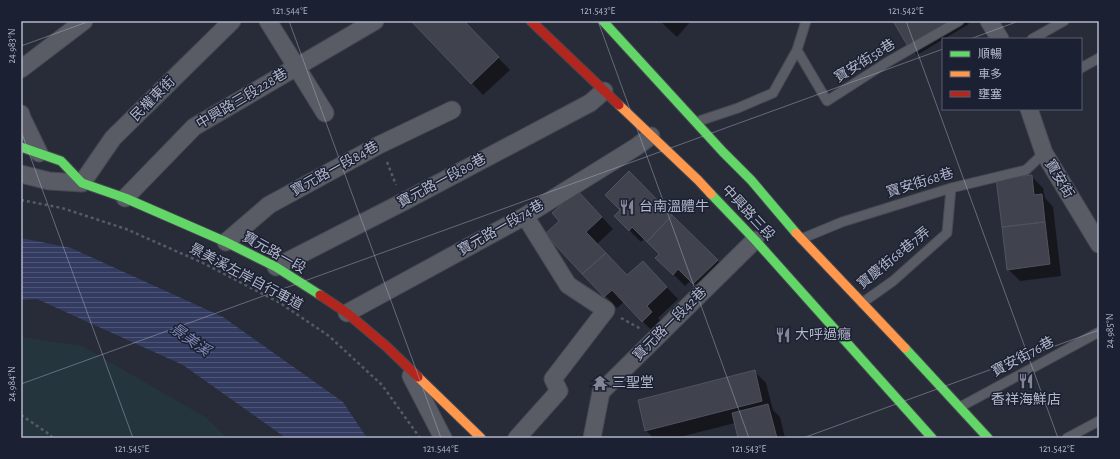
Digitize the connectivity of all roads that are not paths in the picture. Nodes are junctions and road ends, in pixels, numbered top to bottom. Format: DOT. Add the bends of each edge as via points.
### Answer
graph roads {
  1 [pos="84,21"];
  2 [pos="232,21"];
  3 [pos="268,21"];
  4 [pos="375,21"];
  5 [pos="530,21"];
  6 [pos="602,21"];
  7 [pos="806,21"];
  8 [pos="959,21"];
  9 [pos="989,21"];
  10 [pos="1064,21"];
  11 [pos="999,38"];
  12 [pos="1034,38"];
  13 [pos="797,50"];
  14 [pos="1099,58"];
  15 [pos="1082,67"];
  16 [pos="296,68"];
  17 [pos="21,70"];
  18 [pos="604,91"];
  19 [pos="452,110"];
  20 [pos="1029,110"];
  21 [pos="325,113"];
  22 [pos="21,114"];
  23 [pos="696,122"];
  24 [pos="651,136"];
  25 [pos="21,146"];
  26 [pos="38,153"];
  27 [pos="1044,153"];
  28 [pos="21,174"];
  29 [pos="82,183"];
  30 [pos="950,188"];
  31 [pos="125,198"];
  32 [pos="525,216"];
  33 [pos="801,239"];
  34 [pos="755,240"];
  35 [pos="226,242"];
  36 [pos="1099,244"];
  37 [pos="276,267"];
  38 [pos="862,303"];
  39 [pos="347,313"];
  40 [pos="1099,332"];
  41 [pos="406,366"];
  42 [pos="960,406"];
  43 [pos="1099,420"];
  44 [pos="443,438"];
  45 [pos="481,438"];
  46 [pos="517,438"];
  47 [pos="592,438"];
  48 [pos="932,438"];
  49 [pos="988,438"];
  50 [pos="1067,438"];
  1 -- 17 [label="street"];
  2 -- 29 [label="street, 民權東街" via="113,138"];
  3 -- 16 [label="street"];
  4 -- 16 [label="street, 中興路三段228巷"];
  5 -- 18 [label="street, 中興路三段"];
  6 -- 23 [label="street, 中興路三段"];
  7 -- 13 [label="lane"];
  8 -- 13 [label="lane, 寶安街58巷" via="827,101"];
  9 -- 11 [label="street"];
  10 -- 12 [label="lane"];
  13 -- 23 [label="lane" via="773,93"];
  14 -- 15 [label="lane"];
  16 -- 21 [label="street"];
  16 -- 31 [label="street, 中興路三段228巷" via="194,127"];
  18 -- 24 [label="street, 中興路三段"];
  18 -- 37 [label="street, 寶元路一段80巷" via="590,103"];
  19 -- 35 [label="street, 寶元路一段84巷" via="379,145 269,205"];
  20 -- 27 [label="street, 寶安街"];
  22 -- 26 [label="street"];
  23 -- 33 [label="street, 中興路三段" via="751,180"];
  24 -- 32 [label="street, 寶元路一段74巷"];
  24 -- 34 [label="street, 中興路三段" via="698,180"];
  25 -- 26 [label="street, 寶元路一段"];
  26 -- 29 [label="street, 寶元路一段" via="61,161"];
  27 -- 30 [label="lane, 寶安街68巷" via="1026,170"];
  27 -- 36 [label="street, 寶安街"];
  28 -- 29 [label="street" via="49,181"];
  29 -- 31 [label="street, 寶元路一段"];
  30 -- 33 [label="lane, 寶安街68巷" via="842,222"];
  30 -- 38 [label="lane, 寶慶街68巷7弄" via="947,233 893,281"];
  31 -- 35 [label="street, 寶元路一段"];
  32 -- 39 [label="street, 寶元路一段74巷"];
  32 -- 46 [label="street" via="568,285 606,310 553,379 559,391"];
  33 -- 38 [label="street, 中興路三段"];
  34 -- 47 [label="street, 寶元路一段42巷" via="601,392"];
  34 -- 48 [label="street, 中興路三段"];
  35 -- 37 [label="street, 寶元路一段"];
  37 -- 39 [label="street, 寶元路一段"];
  38 -- 42 [label="street, 中興路三段"];
  39 -- 41 [label="street, 寶元路一段"];
  40 -- 42 [label="lane, 寶安街76巷"];
  41 -- 44 [label="street"];
  41 -- 45 [label="street, 寶元路一段"];
  42 -- 49 [label="street, 中興路三段"];
  43 -- 50 [label="lane"];
}
